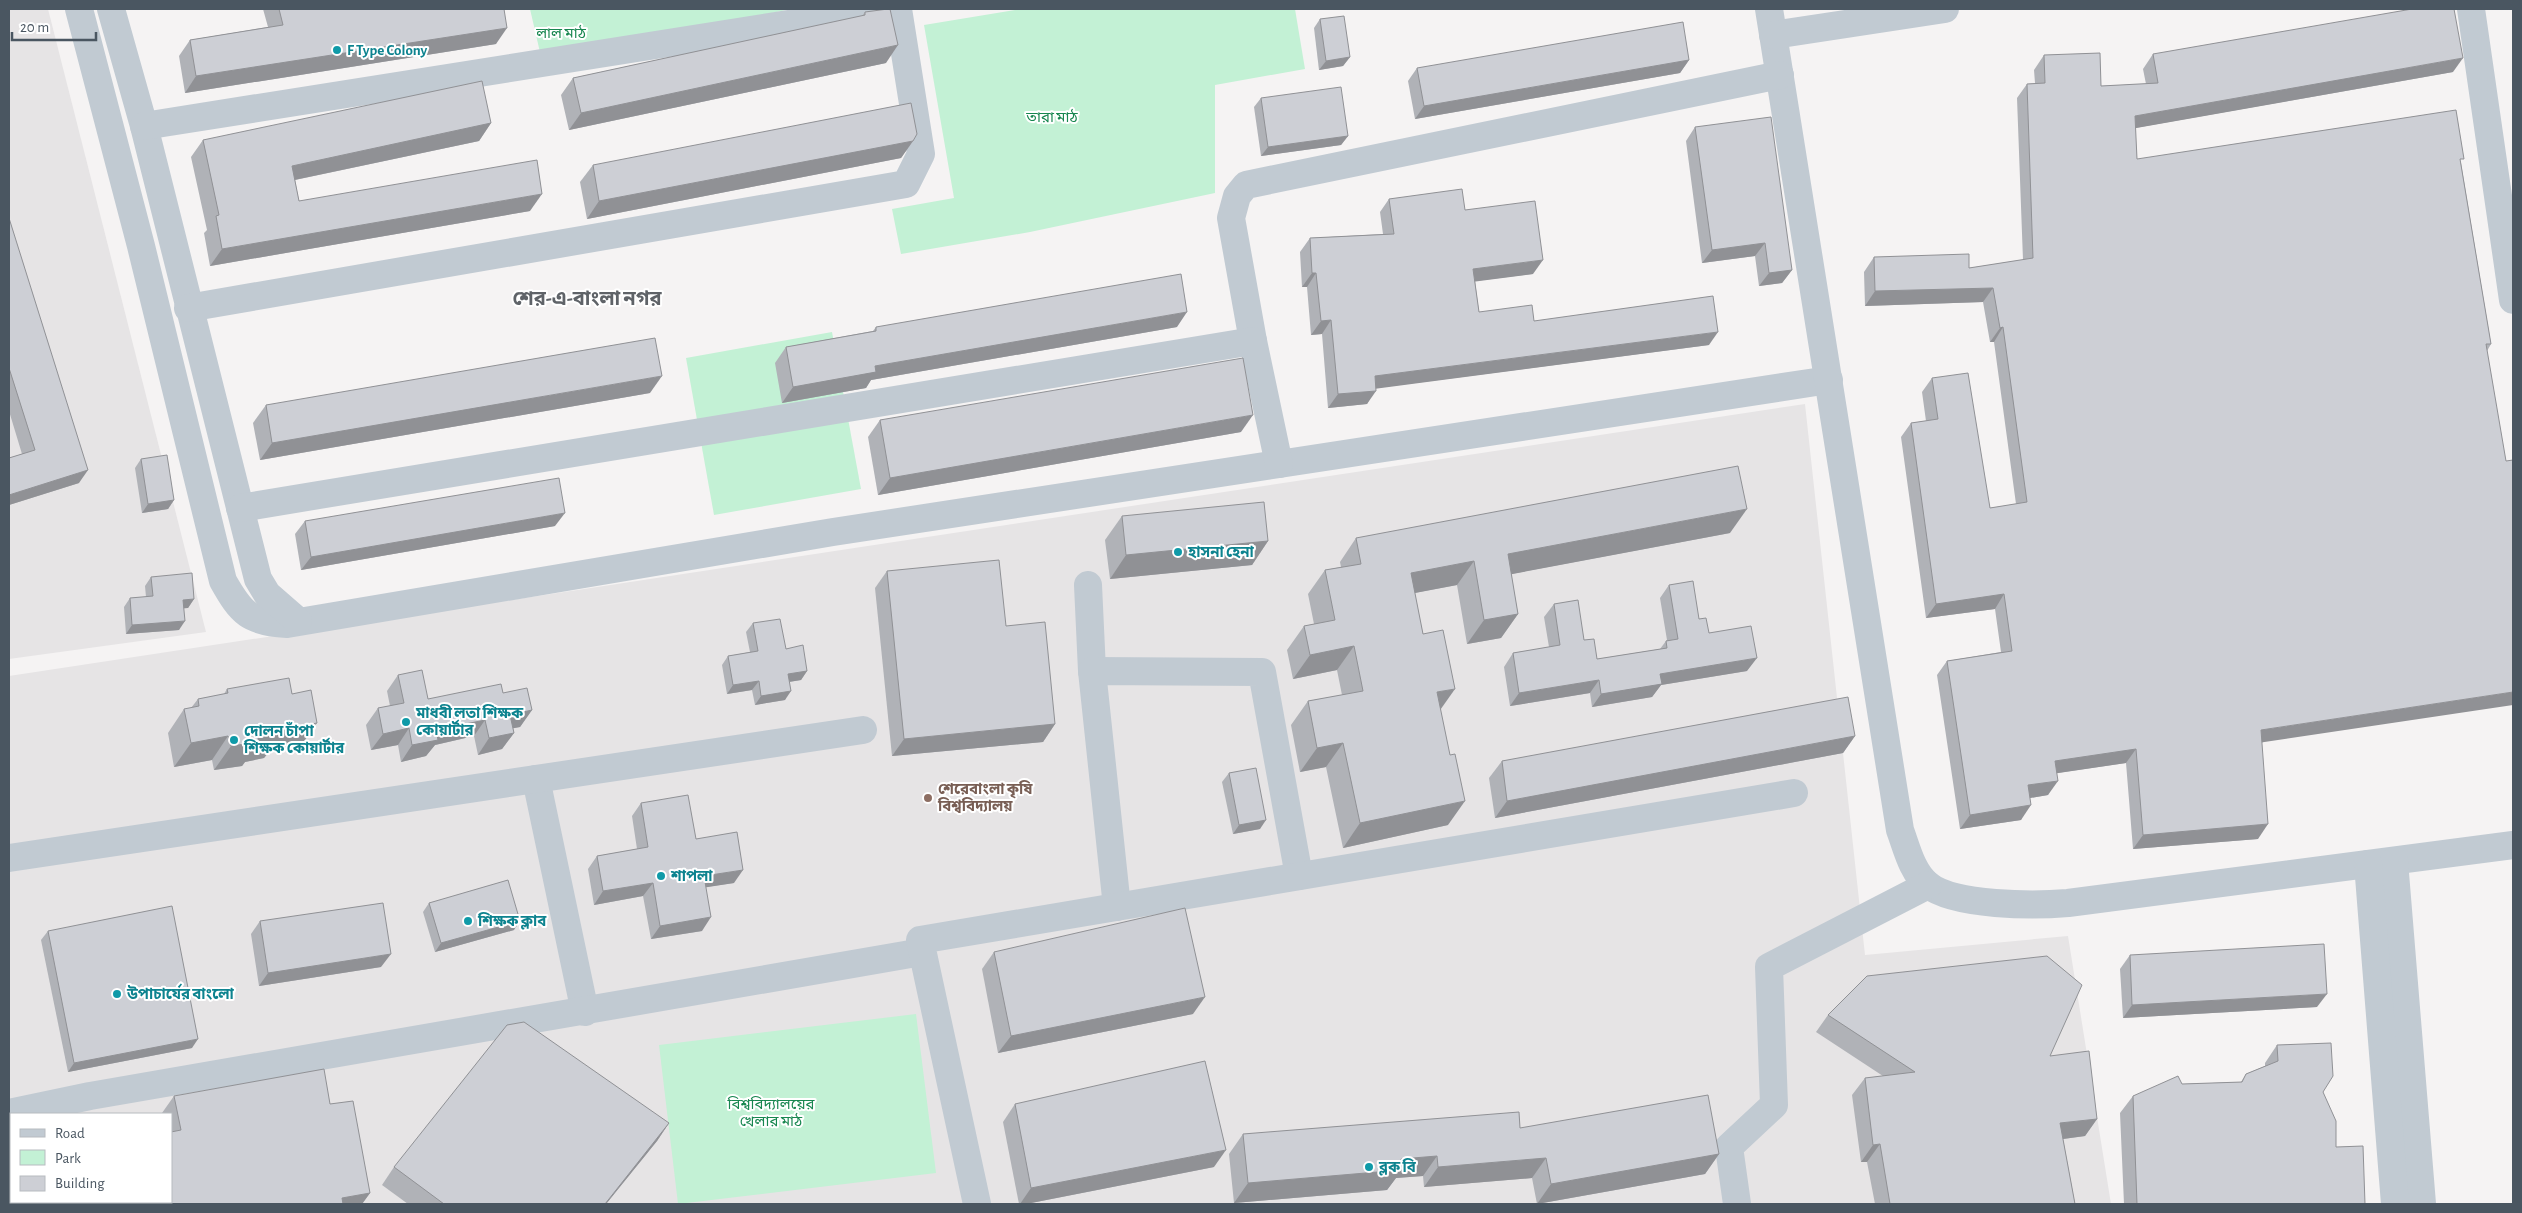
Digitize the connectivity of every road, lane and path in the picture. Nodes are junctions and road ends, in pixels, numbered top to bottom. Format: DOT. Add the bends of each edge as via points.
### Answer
graph roads {
  1 [pos="78,9"];
  2 [pos="111,9"];
  3 [pos="883,9"];
  4 [pos="898,9"];
  5 [pos="1945,9"];
  6 [pos="2471,9"];
  7 [pos="1771,22"];
  8 [pos="1780,75"];
  9 [pos="144,126"];
  10 [pos="171,238"];
  11 [pos="141,246"];
  12 [pos="2513,300"];
  13 [pos="188,308"];
  14 [pos="1253,341"];
  15 [pos="1829,380"];
  16 [pos="1279,464"];
  17 [pos="240,508"];
  18 [pos="1088,585"];
  19 [pos="298,621"];
  20 [pos="1092,672"];
  21 [pos="863,730"];
  22 [pos="536,779"];
  23 [pos="1794,793"];
  24 [pos="2513,845"];
  25 [pos="9,858"];
  26 [pos="2381,862"];
  27 [pos="1298,876"];
  28 [pos="1928,885"];
  29 [pos="1117,907"];
  30 [pos="922,952"];
  31 [pos="585,1012"];
  32 [pos="91,1105"];
  33 [pos="9,1113"];
  34 [pos="976,1204"];
  35 [pos="1738,1204"];
  36 [pos="2395,1204"];
  37 [pos="2422,1204"];
  1 -- 11 [label="street"];
  2 -- 9 [label="street"];
  3 -- 9 [label="street"];
  4 -- 13 [label="street" via="921,154 906,184"];
  5 -- 7 [label="street"];
  6 -- 12 [label="street"];
  7 -- 8 [label="street"];
  8 -- 14 [label="street" via="1246,185 1237,196 1231,218"];
  8 -- 15 [label="street"];
  9 -- 10 [label="street"];
  10 -- 11 [label="street"];
  10 -- 13 [label="street"];
  11 -- 19 [label="street" via="223,581 242,611 264,623"];
  13 -- 17 [label="street"];
  14 -- 16 [label="street"];
  14 -- 17 [label="street"];
  15 -- 16 [label="street"];
  15 -- 28 [label="street" via="1900,830 1911,861"];
  16 -- 19 [label="street" via="834,532"];
  17 -- 19 [label="street" via="258,579 267,594"];
  18 -- 20 [label="street"];
  20 -- 27 [label="street" via="1262,672"];
  20 -- 29 [label="street"];
  21 -- 22 [label="street"];
  22 -- 25 [label="street"];
  22 -- 31 [label="street"];
  23 -- 27 [label="street"];
  24 -- 26 [label="street"];
  26 -- 28 [label="street" via="2031,906 1993,903 1954,895"];
  26 -- 36 [label="street"];
  26 -- 37 [label="street"];
  27 -- 29 [label="street"];
  28 -- 35 [label="street" via="1769,967 1774,1105 1729,1147"];
  29 -- 30 [label="street" via="920,940"];
  30 -- 31 [label="street"];
  30 -- 34 [label="street"];
  31 -- 32 [label="street"];
  32 -- 33 [label="street"];
}
